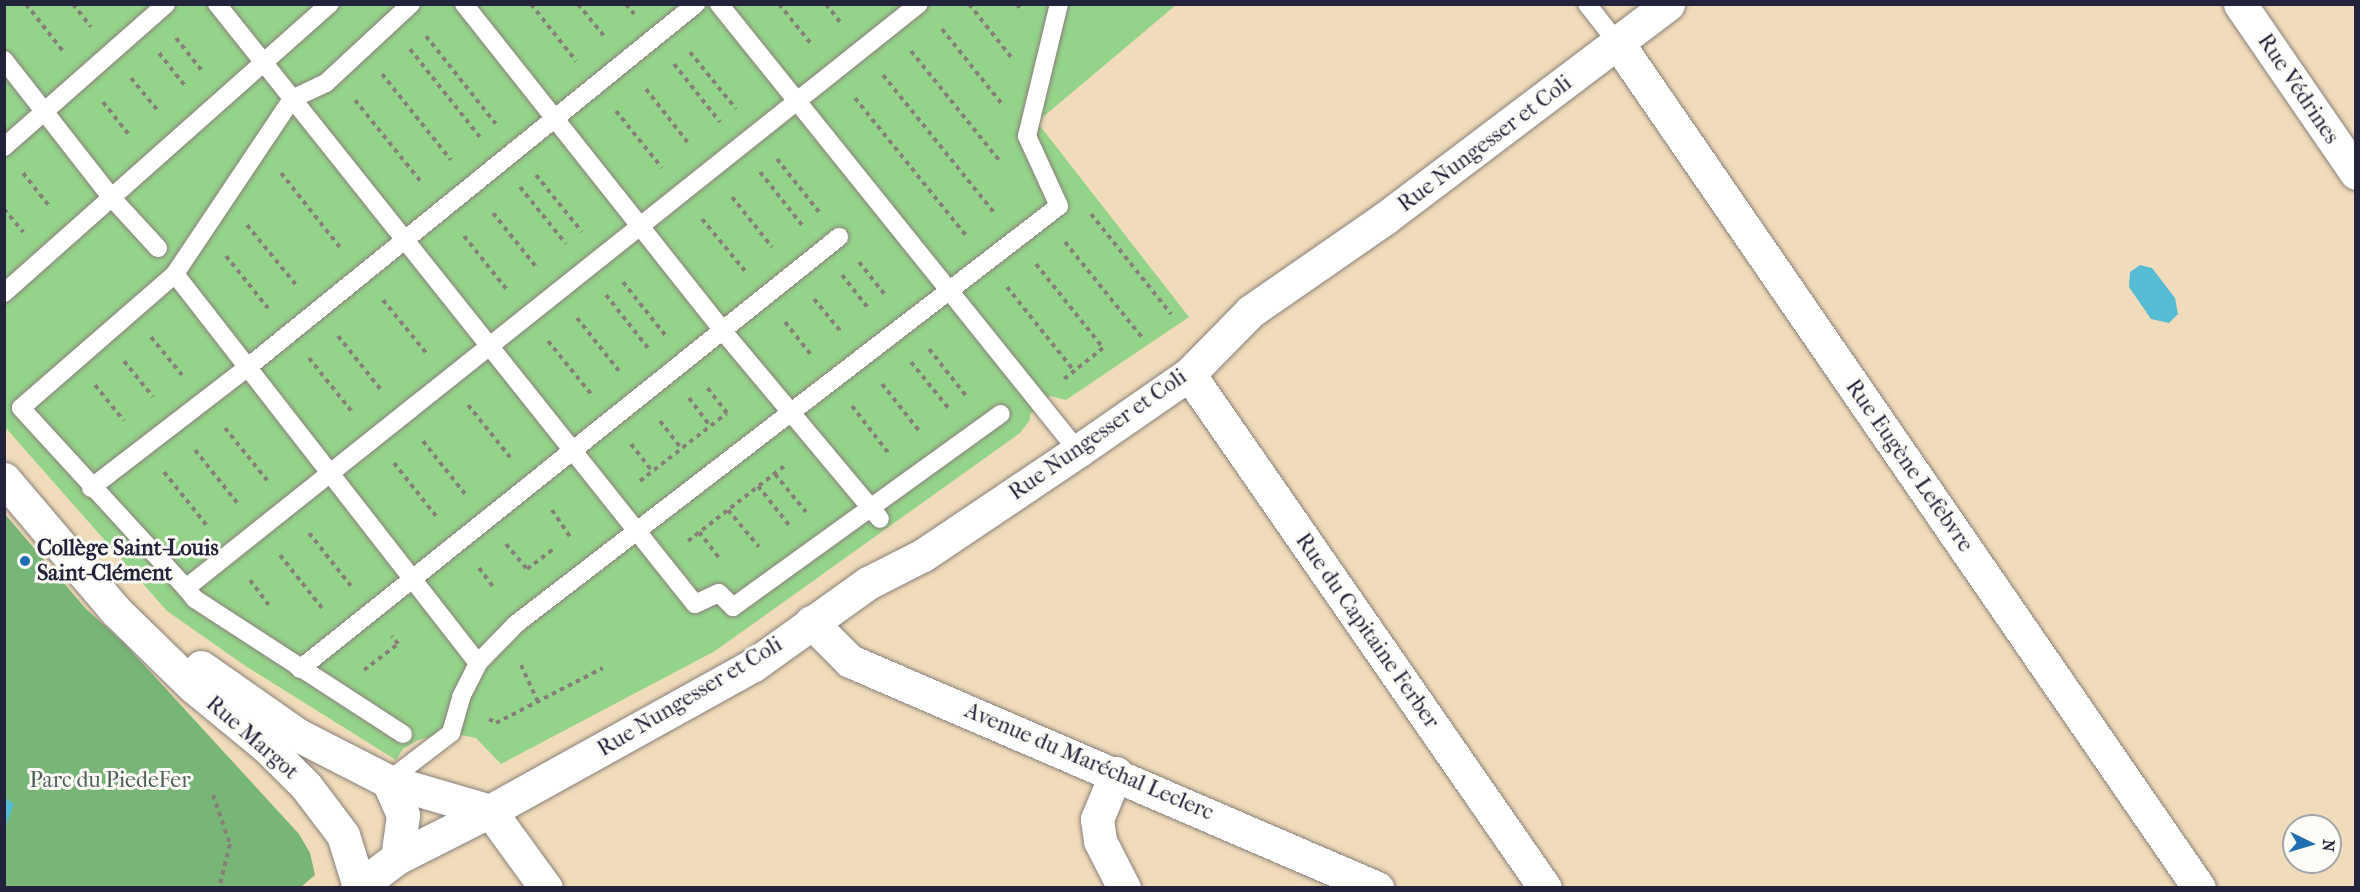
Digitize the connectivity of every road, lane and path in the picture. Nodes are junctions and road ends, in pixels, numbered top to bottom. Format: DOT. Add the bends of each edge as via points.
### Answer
graph roads {
  1 [pos="217,4"];
  2 [pos="330,4"];
  3 [pos="411,4"];
  4 [pos="464,4"];
  5 [pos="531,4"];
  6 [pos="578,4"];
  7 [pos="626,4"];
  8 [pos="696,4"];
  9 [pos="719,4"];
  10 [pos="779,4"];
  11 [pos="826,4"];
  12 [pos="919,4"];
  13 [pos="969,4"];
  14 [pos="1059,4"];
  15 [pos="1587,4"];
  16 [pos="1668,4"];
  17 [pos="2240,4"];
  18 [pos="161,9"];
  19 [pos="936,22"];
  20 [pos="390,23"];
  21 [pos="139,28"];
  22 [pos="653,38"];
  23 [pos="1619,45"];
  24 [pos="362,49"];
  25 [pos="862,50"];
  26 [pos="4,60"];
  27 [pos="624,62"];
  28 [pos="264,63"];
  29 [pos="834,72"];
  30 [pos="335,74"];
  31 [pos="595,84"];
  32 [pos="1038,91"];
  33 [pos="224,98"];
  34 [pos="292,99"];
  35 [pos="796,102"];
  36 [pos="45,111"];
  37 [pos="207,113"];
  38 [pos="553,117"];
  39 [pos="1027,136"];
  40 [pos="740,146"];
  41 [pos="4,147"];
  42 [pos="500,162"];
  43 [pos="19,168"];
  44 [pos="710,170"];
  45 [pos="2355,173"];
  46 [pos="471,185"];
  47 [pos="681,193"];
  48 [pos="112,198"];
  49 [pos="1059,206"];
  50 [pos="442,209"];
  51 [pos="639,225"];
  52 [pos="205,230"];
  53 [pos="72,233"];
  54 [pos="839,237"];
  55 [pos="1015,239"];
  56 [pos="405,240"];
  57 [pos="158,248"];
  58 [pos="822,250"];
  59 [pos="986,261"];
  60 [pos="585,268"];
  61 [pos="175,274"];
  62 [pos="794,274"];
  63 [pos="556,292"];
  64 [pos="948,292"];
  65 [pos="4,293"];
  66 [pos="765,296"];
  67 [pos="1171,314"];
  68 [pos="527,315"];
  69 [pos="722,330"];
  70 [pos="289,334"];
  71 [pos="104,336"];
  72 [pos="890,336"];
  73 [pos="490,345"];
  74 [pos="861,358"];
  75 [pos="76,360"];
  76 [pos="248,367"];
  77 [pos="1074,371"];
  78 [pos="668,373"];
  79 [pos="1189,374"];
  80 [pos="832,381"];
  81 [pos="639,396"];
  82 [pos="1034,397"];
  83 [pos="791,412"];
  84 [pos="1002,414"];
  85 [pos="611,419"];
  86 [pos="175,424"];
  87 [pos="711,426"];
  88 [pos="971,436"];
  89 [pos="374,438"];
  90 [pos="144,446"];
  91 [pos="572,449"];
  92 [pos="682,449"];
  93 [pos="1078,451"];
  94 [pos="941,459"];
  95 [pos="787,464"];
  96 [pos="331,472"];
  97 [pos="653,472"];
  98 [pos="775,474"];
  99 [pos="4,479"];
  100 [pos="910,481"];
  101 [pos="758,486"];
  102 [pos="91,488"];
  103 [pos="728,510"];
  104 [pos="875,514"];
  105 [pos="259,529"];
  106 [pos="637,531"];
  107 [pos="827,539"];
  108 [pos="456,541"];
  109 [pos="687,542"];
  110 [pos="810,551"];
  111 [pos="228,553"];
  112 [pos="780,574"];
  113 [pos="411,577"];
  114 [pos="186,588"];
  115 [pos="495,589"];
  116 [pos="115,610"];
  117 [pos="812,622"];
  118 [pos="343,634"];
  119 [pos="316,656"];
  120 [pos="478,663"];
  121 [pos="603,668"];
  122 [pos="300,669"];
  123 [pos="461,697"];
  124 [pos="403,734"];
  125 [pos="1116,773"];
  126 [pos="388,781"];
  127 [pos="213,795"];
  128 [pos="490,811"];
  129 [pos="397,858"];
  130 [pos="358,887"];
  131 [pos="219,888"];
  132 [pos="546,888"];
  133 [pos="1124,888"];
  134 [pos="1377,888"];
  135 [pos="1545,888"];
  136 [pos="2199,888"];
  1 -- 28 [label="lane"];
  2 -- 28 [label="lane"];
  3 -- 20 [label="lane"];
  4 -- 38 [label="lane"];
  5 -- 31 [label="path"];
  6 -- 27 [label="path"];
  7 -- 22 [label="path"];
  8 -- 22 [label="lane"];
  9 -- 35 [label="lane"];
  10 -- 29 [label="path"];
  11 -- 25 [label="path"];
  12 -- 25 [label="lane"];
  13 -- 32 [label="path"];
  14 -- 32 [label="lane"];
  15 -- 23 [label="lane"];
  16 -- 23 [label="street, Rue Nungesser et Coli"];
  17 -- 45 [label="street, Rue Védrines"];
  18 -- 21 [label="lane"];
  18 -- 33 [label="path"];
  19 -- 39 [label="path"];
  20 -- 24 [label="lane"];
  20 -- 42 [label="path"];
  21 -- 36 [label="lane"];
  21 -- 37 [label="path"];
  22 -- 27 [label="lane"];
  22 -- 40 [label="path"];
  23 -- 79 [label="street, Rue Nungesser et Coli" via="1384,219 1251,310"];
  23 -- 136 [label="street, Rue Eugène Lefebvre"];
  24 -- 30 [label="lane"];
  24 -- 46 [label="path"];
  25 -- 29 [label="lane"];
  25 -- 55 [label="path"];
  26 -- 36 [label="lane"];
  27 -- 31 [label="lane"];
  27 -- 44 [label="path"];
  28 -- 33 [label="lane"];
  28 -- 34 [label="lane"];
  29 -- 35 [label="lane"];
  29 -- 59 [label="path"];
  30 -- 34 [label="lane" via="326,83"];
  30 -- 50 [label="path"];
  31 -- 38 [label="lane"];
  31 -- 47 [label="path"];
  32 -- 39 [label="lane"];
  33 -- 37 [label="lane"];
  34 -- 52 [label="lane"];
  34 -- 56 [label="lane"];
  35 -- 40 [label="lane"];
  35 -- 64 [label="lane"];
  36 -- 41 [label="lane"];
  36 -- 48 [label="lane"];
  37 -- 48 [label="lane"];
  38 -- 42 [label="lane"];
  38 -- 51 [label="lane"];
  39 -- 49 [label="lane"];
  40 -- 44 [label="lane"];
  40 -- 58 [label="path"];
  42 -- 46 [label="lane"];
  42 -- 60 [label="path"];
  43 -- 53 [label="path"];
  44 -- 47 [label="lane"];
  44 -- 62 [label="path"];
  46 -- 50 [label="lane"];
  46 -- 63 [label="path"];
  47 -- 51 [label="lane"];
  47 -- 66 [label="path"];
  48 -- 53 [label="lane"];
  48 -- 57 [label="lane"];
  49 -- 55 [label="lane"];
  49 -- 67 [label="path" via="1081,201"];
  50 -- 56 [label="lane"];
  50 -- 68 [label="path"];
  51 -- 60 [label="lane"];
  51 -- 69 [label="lane"];
  52 -- 61 [label="lane"];
  52 -- 70 [label="path"];
  53 -- 65 [label="lane"];
  54 -- 58 [label="lane"];
  55 -- 59 [label="lane"];
  55 -- 77 [label="path" via="1103,348"];
  56 -- 70 [label="lane"];
  56 -- 73 [label="lane"];
  58 -- 62 [label="lane"];
  58 -- 72 [label="path"];
  59 -- 64 [label="lane"];
  59 -- 77 [label="path"];
  60 -- 63 [label="lane"];
  60 -- 78 [label="path"];
  61 -- 71 [label="lane"];
  61 -- 76 [label="lane"];
  62 -- 66 [label="lane"];
  62 -- 74 [label="path"];
  63 -- 68 [label="lane"];
  63 -- 81 [label="path"];
  64 -- 72 [label="lane"];
  64 -- 82 [label="lane"];
  66 -- 69 [label="lane"];
  66 -- 80 [label="path"];
  68 -- 73 [label="lane"];
  68 -- 85 [label="path"];
  69 -- 78 [label="lane"];
  69 -- 83 [label="lane"];
  70 -- 76 [label="lane"];
  70 -- 89 [label="path"];
  71 -- 75 [label="lane"];
  71 -- 86 [label="path"];
  72 -- 74 [label="lane"];
  72 -- 88 [label="path"];
  73 -- 89 [label="lane"];
  73 -- 91 [label="lane"];
  74 -- 80 [label="lane"];
  74 -- 94 [label="path"];
  75 -- 90 [label="path"];
  75 -- 102 [label="lane" via="21,408"];
  76 -- 86 [label="lane"];
  76 -- 96 [label="lane"];
  77 -- 82 [label="path"];
  78 -- 81 [label="lane"];
  78 -- 87 [label="path"];
  79 -- 93 [label="street, Rue Nungesser et Coli"];
  79 -- 135 [label="street, Rue du Capitaine Ferber"];
  80 -- 83 [label="lane"];
  80 -- 100 [label="path"];
  81 -- 85 [label="lane"];
  81 -- 92 [label="path"];
  82 -- 93 [label="lane"];
  83 -- 104 [label="lane"];
  83 -- 106 [label="lane"];
  84 -- 88 [label="lane"];
  85 -- 91 [label="lane"];
  85 -- 97 [label="path"];
  86 -- 90 [label="lane"];
  86 -- 105 [label="path"];
  88 -- 94 [label="lane"];
  89 -- 96 [label="lane"];
  89 -- 108 [label="path"];
  90 -- 102 [label="lane"];
  90 -- 111 [label="path"];
  91 -- 106 [label="lane"];
  91 -- 108 [label="lane"];
  93 -- 117 [label="street, Rue Nungesser et Coli" via="923,555 868,583"];
  94 -- 100 [label="lane"];
  95 -- 98 [label="path"];
  96 -- 105 [label="lane"];
  96 -- 113 [label="lane"];
  98 -- 101 [label="path"];
  98 -- 107 [label="path"];
  99 -- 116 [label="street, Rue Margot"];
  100 -- 104 [label="lane"];
  101 -- 103 [label="path"];
  101 -- 110 [label="path"];
  102 -- 114 [label="lane"];
  103 -- 109 [label="path"];
  103 -- 112 [label="path"];
  104 -- 107 [label="lane"];
  105 -- 111 [label="lane"];
  105 -- 118 [label="path"];
  106 -- 112 [label="lane" via="695,604 719,593 733,607"];
  106 -- 120 [label="lane" via="516,624"];
  107 -- 110 [label="lane"];
  108 -- 113 [label="lane"];
  108 -- 115 [label="path"];
  110 -- 112 [label="lane"];
  111 -- 114 [label="lane"];
  111 -- 119 [label="path" via="288,629"];
  113 -- 118 [label="lane"];
  113 -- 120 [label="lane"];
  114 -- 122 [label="lane" via="195,599"];
  116 -- 126 [label="street, Rue Margot" via="298,735"];
  116 -- 130 [label="street, Rue Margot" via="194,687 267,747 306,786 343,835"];
  117 -- 125 [label="street, Avenue du Maréchal Leclerc" via="850,660"];
  117 -- 128 [label="street, Rue Nungesser et Coli" via="752,666"];
  118 -- 119 [label="lane"];
  119 -- 122 [label="lane"];
  120 -- 123 [label="lane"];
  121 -- 123 [label="path" via="496,723"];
  122 -- 124 [label="lane"];
  123 -- 126 [label="lane" via="451,733"];
  125 -- 133 [label="street" via="1097,819 1100,841"];
  125 -- 134 [label="street, Avenue du Maréchal Leclerc"];
  126 -- 128 [label="street, Rue Margot"];
  126 -- 129 [label="street" via="403,815"];
  127 -- 131 [label="path" via="230,844"];
  128 -- 129 [label="street, Rue Nungesser et Coli"];
  128 -- 132 [label="street"];
  129 -- 130 [label="street, Rue Nungesser et Coli"];
}
